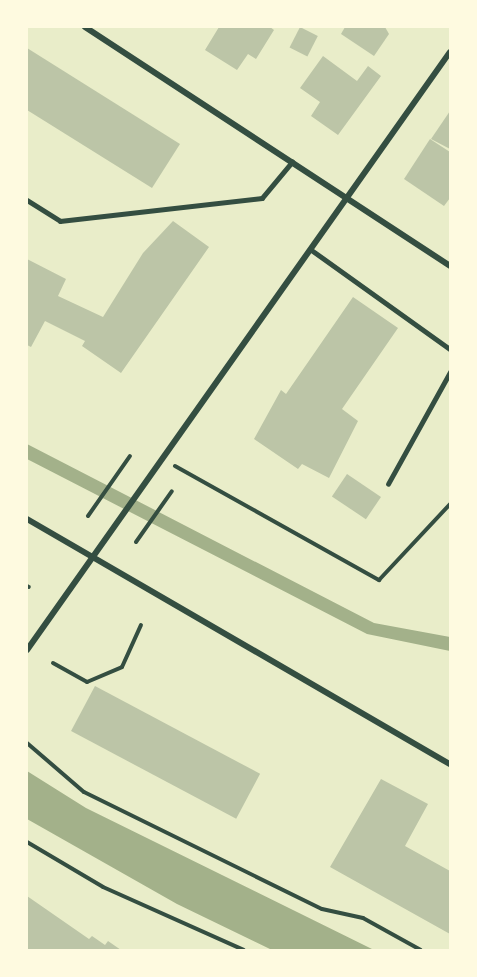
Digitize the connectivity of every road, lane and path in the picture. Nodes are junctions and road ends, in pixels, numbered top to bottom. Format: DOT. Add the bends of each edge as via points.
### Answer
graph roads {
  1 [pos="85,27"];
  2 [pos="450,52"];
  3 [pos="292,162"];
  4 [pos="347,198"];
  5 [pos="27,200"];
  6 [pos="313,251"];
  7 [pos="450,266"];
  8 [pos="450,349"];
  9 [pos="450,372"];
  10 [pos="130,456"];
  11 [pos="165,460"];
  12 [pos="388,484"];
  13 [pos="171,491"];
  14 [pos="450,504"];
  15 [pos="88,516"];
  16 [pos="27,519"];
  17 [pos="136,542"];
  18 [pos="95,554"];
  19 [pos="141,625"];
  20 [pos="27,650"];
  21 [pos="53,663"];
  22 [pos="27,743"];
  23 [pos="450,764"];
  24 [pos="27,842"];
  25 [pos="244,950"];
  26 [pos="422,950"];
  1 -- 3 [label="street"];
  2 -- 4 [label="street"];
  3 -- 4 [label="street"];
  3 -- 5 [label="lane" via="262,198 60,221"];
  4 -- 6 [label="street"];
  4 -- 7 [label="street"];
  6 -- 8 [label="lane"];
  6 -- 11 [label="street"];
  9 -- 12 [label="lane"];
  10 -- 15 [label="path"];
  11 -- 14 [label="path" via="379,580"];
  11 -- 18 [label="street"];
  13 -- 17 [label="path"];
  16 -- 18 [label="street"];
  18 -- 20 [label="street"];
  18 -- 23 [label="street"];
  19 -- 21 [label="path" via="122,668 87,681"];
  22 -- 26 [label="path" via="84,792 322,909 363,918"];
  24 -- 25 [label="path" via="112,892"];
}
